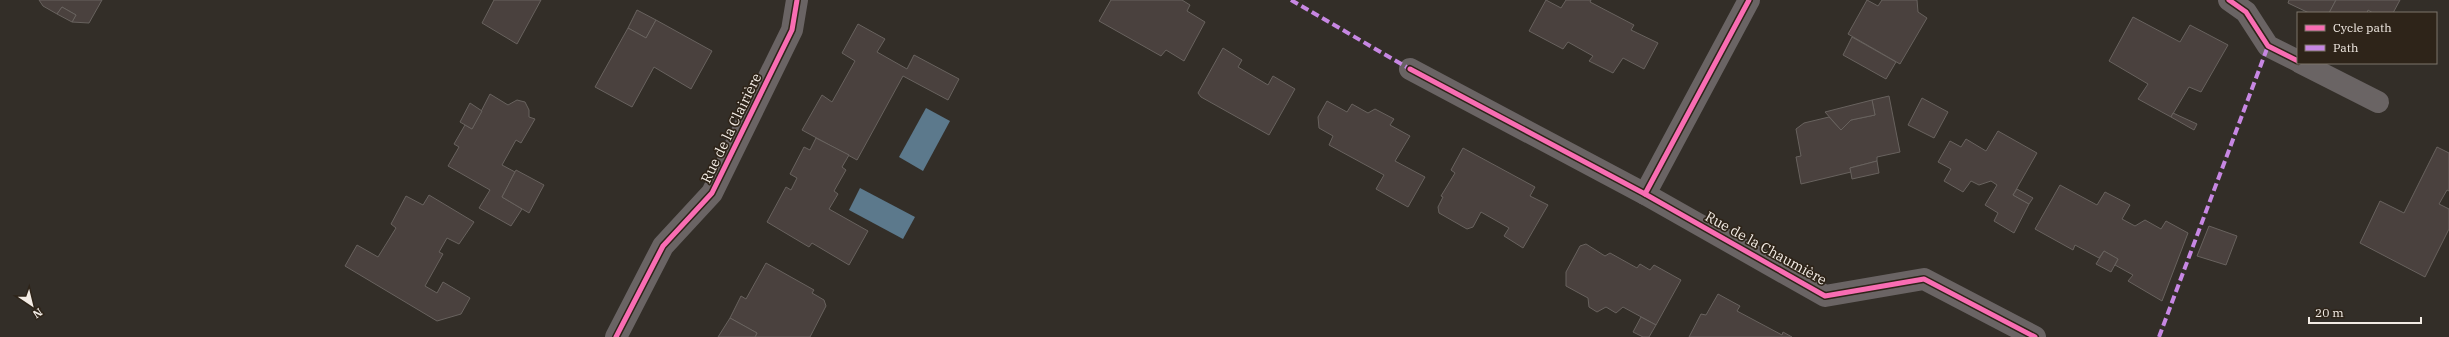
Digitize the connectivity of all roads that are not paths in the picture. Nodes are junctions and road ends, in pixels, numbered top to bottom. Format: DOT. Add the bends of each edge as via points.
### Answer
graph roads {
  1 [pos="797,0"];
  2 [pos="1749,0"];
  3 [pos="2229,0"];
  4 [pos="2297,60"];
  5 [pos="2303,64"];
  6 [pos="1410,69"];
  7 [pos="2378,102"];
  8 [pos="1645,194"];
  9 [pos="616,337"];
  10 [pos="2035,337"];
  1 -- 9 [label="street, Rue de la Clairière" via="792,30 712,193 663,246"];
  2 -- 8 [label="street"];
  3 -- 4 [label="street" via="2246,12 2268,46"];
  5 -- 7 [label="street"];
  6 -- 8 [label="street, Rue de la Chaumière"];
  8 -- 10 [label="street, Rue de la Chaumière" via="1825,296 1924,279"];
}
